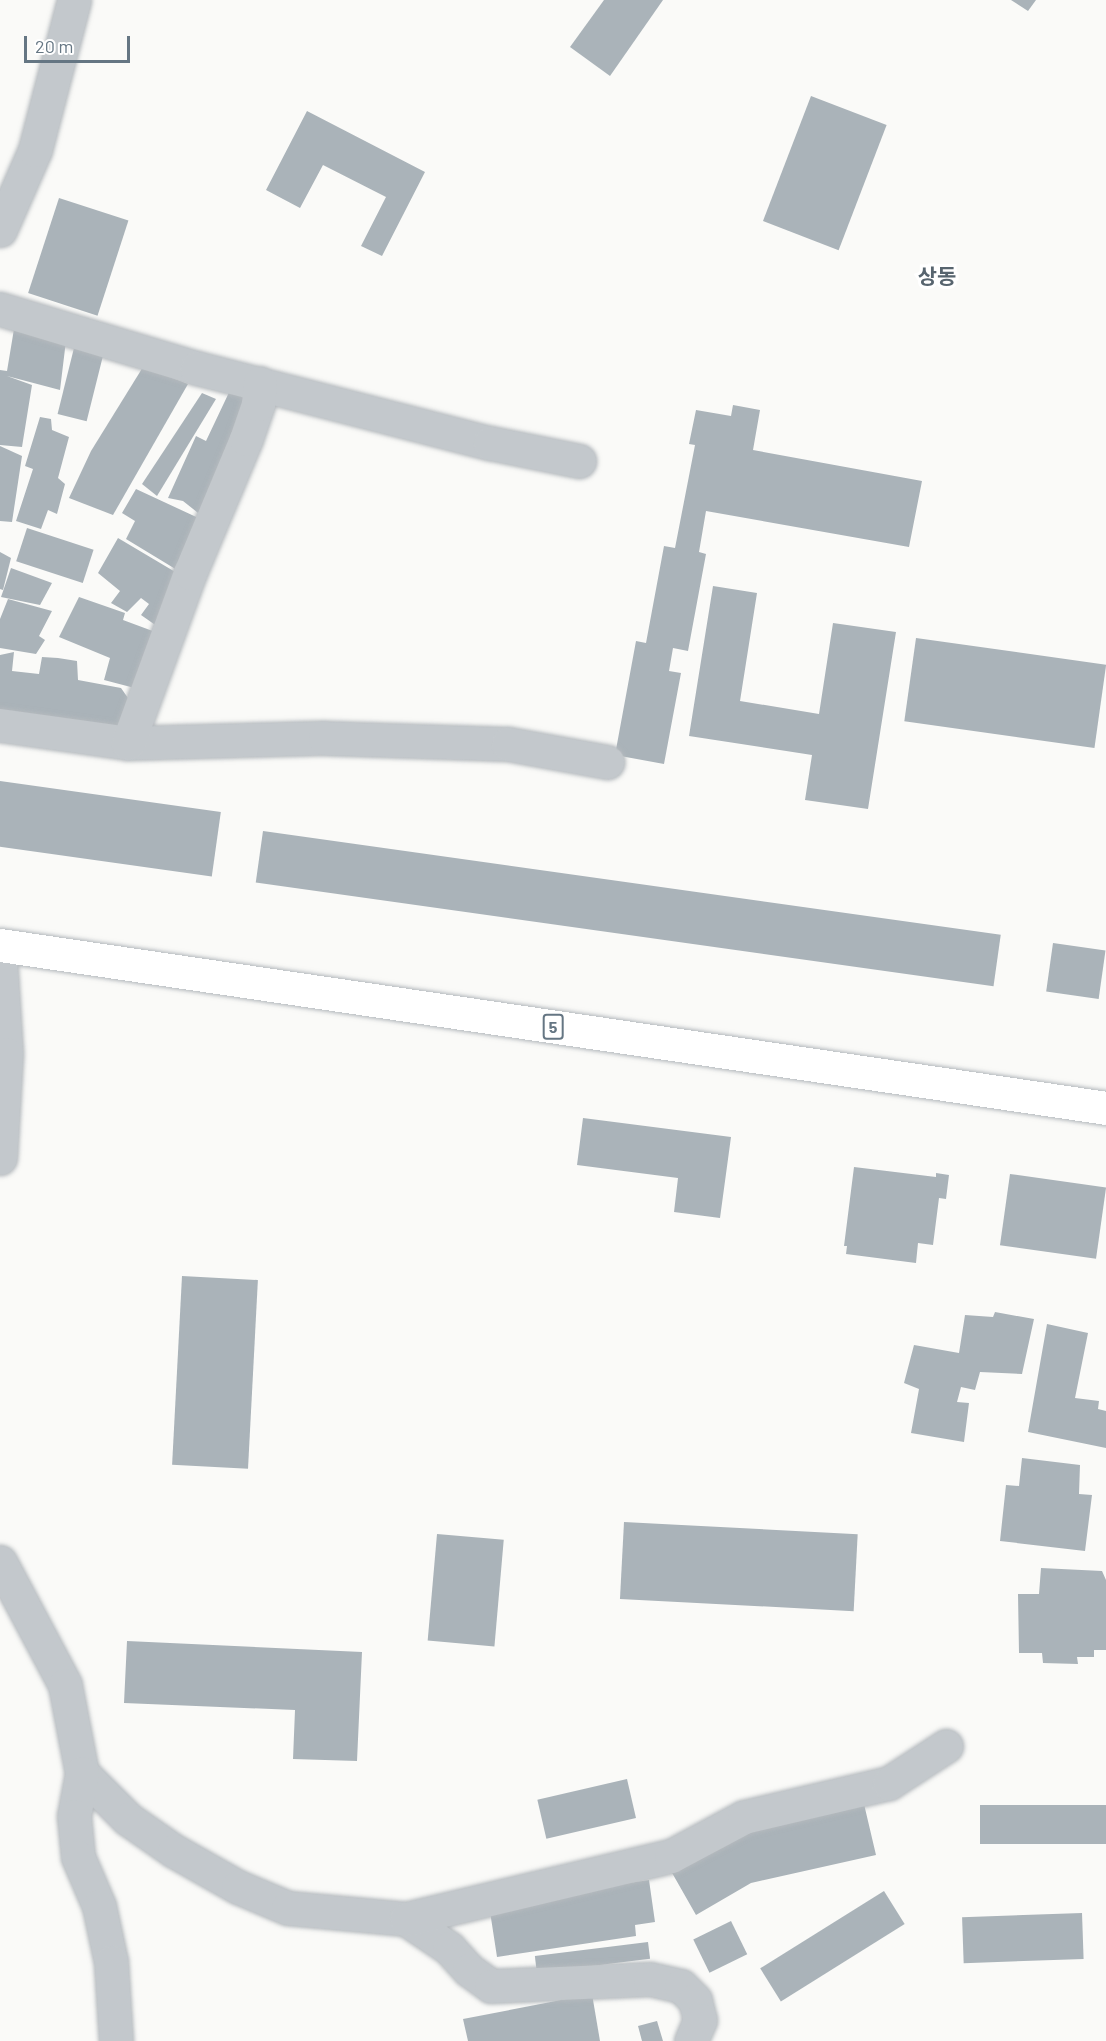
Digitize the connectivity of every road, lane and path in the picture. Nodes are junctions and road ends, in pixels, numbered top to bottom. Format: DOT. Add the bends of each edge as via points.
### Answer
graph roads {
  1 [pos="74,0"];
  2 [pos="0,230"];
  3 [pos="0,309"];
  4 [pos="260,383"];
  5 [pos="579,461"];
  6 [pos="0,725"];
  7 [pos="128,743"];
  8 [pos="607,762"];
  9 [pos="0,945"];
  10 [pos="0,958"];
  11 [pos="1106,1108"];
  12 [pos="0,1158"];
  13 [pos="0,1562"];
  14 [pos="946,1746"];
  15 [pos="82,1773"];
  16 [pos="406,1919"];
  17 [pos="116,2041"];
  18 [pos="691,2041"];
  1 -- 2 [label="street" via="35,150"];
  3 -- 4 [label="street"];
  4 -- 5 [label="street" via="490,443"];
  4 -- 7 [label="street" via="258,404 246,439 190,573"];
  6 -- 7 [label="street"];
  7 -- 8 [label="street" via="325,738 508,744"];
  9 -- 11 [label="highway, 5"];
  10 -- 12 [label="street" via="6,1054"];
  13 -- 15 [label="street" via="65,1685"];
  14 -- 16 [label="street" via="889,1783 744,1818 671,1856"];
  15 -- 16 [label="street" via="128,1819 238,1887 288,1908"];
  15 -- 17 [label="street" via="74,1816 78,1857 99,1906 111,1962"];
  16 -- 18 [label="street" via="449,1948 491,1986 650,1979 681,1986 695,2000 700,2019"];
}
